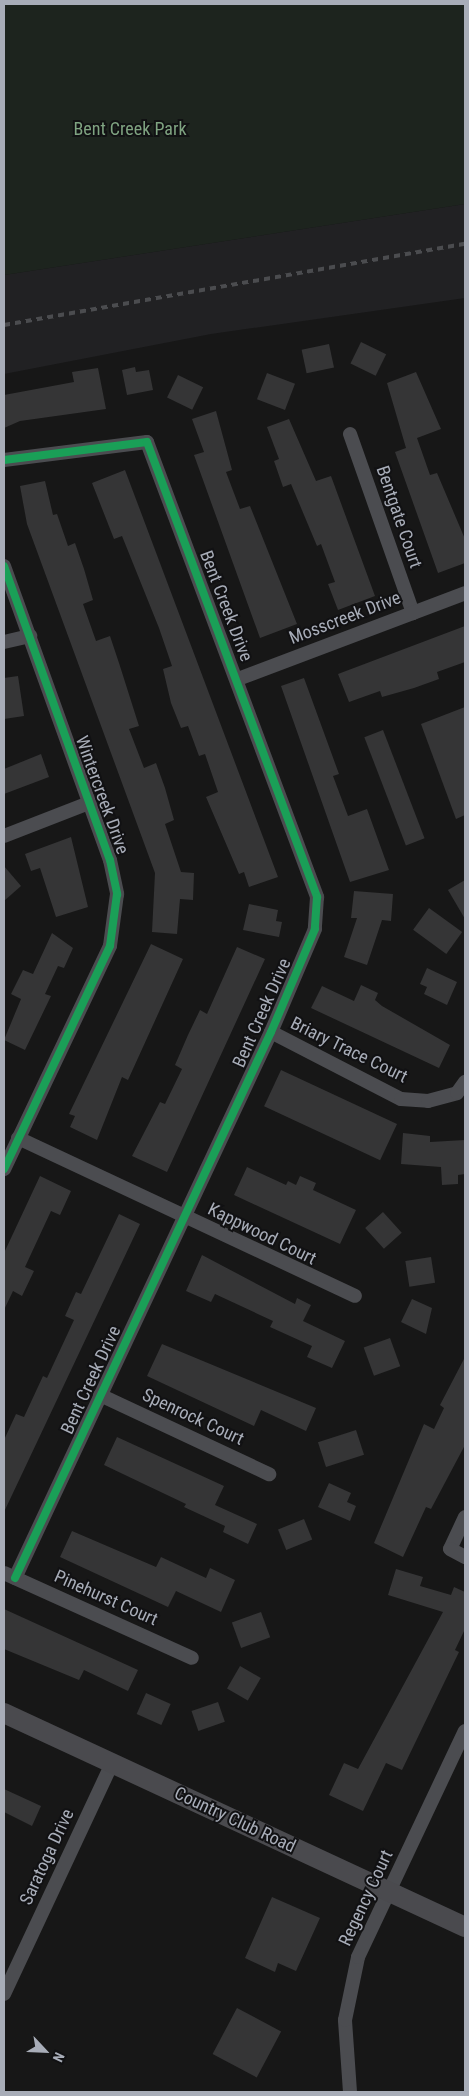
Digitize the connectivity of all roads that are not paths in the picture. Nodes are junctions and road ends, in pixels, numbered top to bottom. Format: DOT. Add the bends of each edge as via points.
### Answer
graph roads {
  1 [pos="350,434"];
  2 [pos="4,460"];
  3 [pos="4,566"];
  4 [pos="465,593"];
  5 [pos="413,613"];
  6 [pos="30,636"];
  7 [pos="4,642"];
  8 [pos="238,679"];
  9 [pos="88,803"];
  10 [pos="4,836"];
  11 [pos="270,1032"];
  12 [pos="465,1082"];
  13 [pos="18,1138"];
  14 [pos="4,1169"];
  15 [pos="186,1214"];
  16 [pos="355,1296"];
  17 [pos="100,1395"];
  18 [pos="269,1474"];
  19 [pos="465,1517"];
  20 [pos="465,1557"];
  21 [pos="9,1575"];
  22 [pos="192,1658"];
  23 [pos="4,1713"];
  24 [pos="465,1731"];
  25 [pos="112,1763"];
  26 [pos="390,1891"];
  27 [pos="465,1927"];
  28 [pos="4,1994"];
  29 [pos="350,2092"];
  1 -- 5 [label="street, Bentgate Court"];
  2 -- 8 [label="street, Bent Creek Drive" via="147,442"];
  3 -- 6 [label="street, Wintercreek Drive"];
  4 -- 5 [label="street, Mosscreek Drive"];
  5 -- 8 [label="street, Mosscreek Drive"];
  6 -- 7 [label="street"];
  6 -- 9 [label="street, Wintercreek Drive"];
  8 -- 11 [label="street, Bent Creek Drive" via="317,897 315,929"];
  9 -- 10 [label="street"];
  9 -- 13 [label="street, Wintercreek Drive" via="110,860 116,894 110,946"];
  11 -- 12 [label="street, Briary Trace Court" via="401,1099 428,1101 457,1093"];
  11 -- 15 [label="street, Bent Creek Drive"];
  13 -- 14 [label="street, Wintercreek Drive"];
  13 -- 15 [label="street, Kappwood Court"];
  15 -- 16 [label="street, Kappwood Court"];
  15 -- 17 [label="street, Bent Creek Drive"];
  17 -- 18 [label="street, Spenrock Court"];
  17 -- 21 [label="street, Bent Creek Drive"];
  19 -- 20 [label="street" via="450,1550"];
  21 -- 22 [label="street, Pinehurst Court"];
  23 -- 25 [label="main road, Country Club Road"];
  24 -- 26 [label="street, Regency Court"];
  25 -- 26 [label="main road, Country Club Road"];
  25 -- 28 [label="street, Saratoga Drive"];
  26 -- 27 [label="main road, Country Club Road"];
  26 -- 29 [label="street, Regency Court" via="358,1957 349,1989 345,2020"];
}
